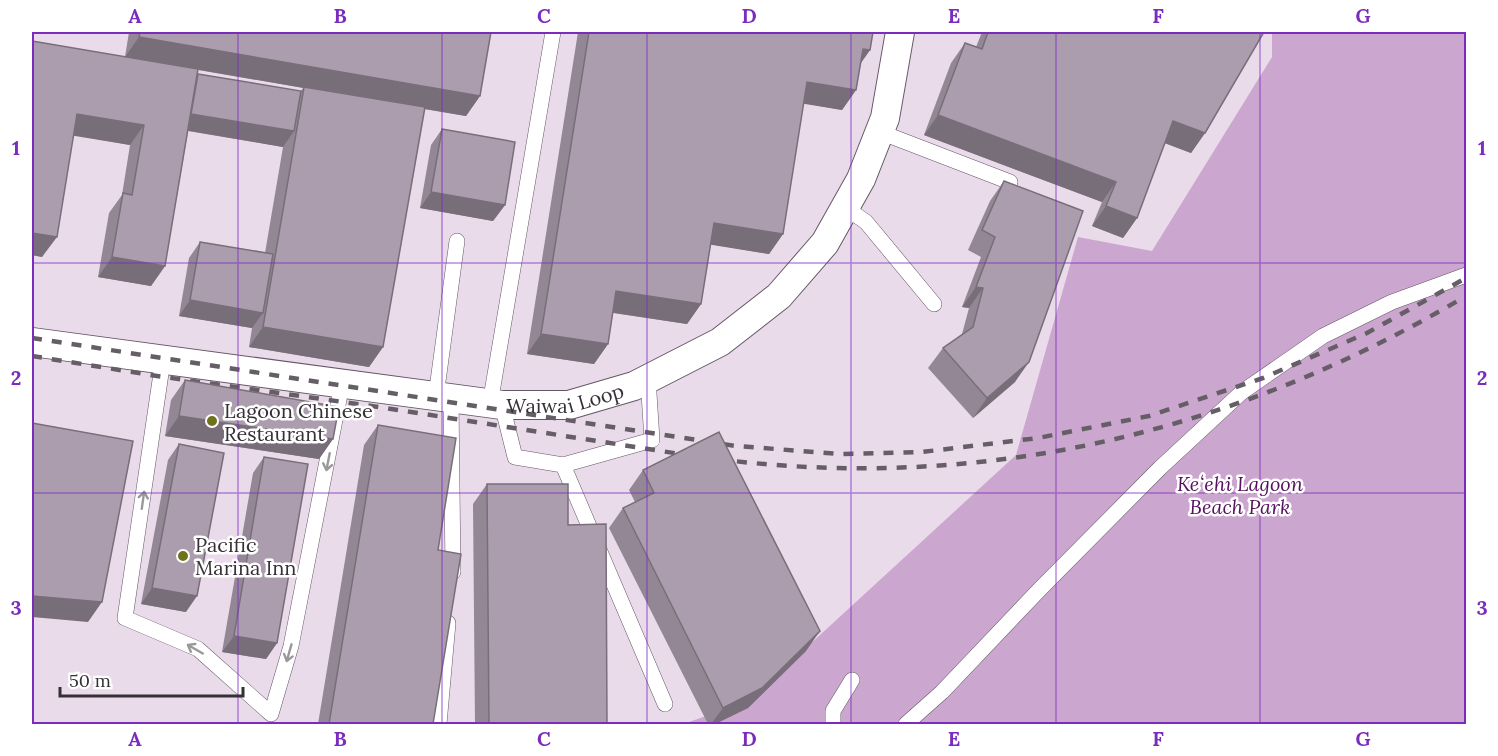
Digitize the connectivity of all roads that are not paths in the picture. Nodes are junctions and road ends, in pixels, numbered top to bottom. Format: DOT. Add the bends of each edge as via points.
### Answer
graph roads {
  1 [pos="553,32"];
  2 [pos="900,32"];
  3 [pos="880,132"];
  4 [pos="1010,182"];
  5 [pos="846,208"];
  6 [pos="457,241"];
  7 [pos="1467,275"];
  8 [pos="934,303"];
  9 [pos="32,342"];
  10 [pos="163,360"];
  11 [pos="648,378"];
  12 [pos="342,384"];
  13 [pos="443,397"];
  14 [pos="496,404"];
  15 [pos="563,465"];
  16 [pos="452,582"];
  17 [pos="450,606"];
  18 [pos="852,681"];
  19 [pos="665,704"];
  20 [pos="439,724"];
  21 [pos="833,724"];
  22 [pos="906,724"];
  1 -- 14 [label="lane"];
  2 -- 3 [label="street, Waiwai Loop"];
  3 -- 4 [label="lane"];
  3 -- 5 [label="street, Waiwai Loop"];
  5 -- 8 [label="lane" via="866,222"];
  5 -- 11 [label="street, Waiwai Loop" via="825,243 778,296 720,342"];
  6 -- 13 [label="lane"];
  7 -- 22 [label="lane" via="1392,302 1323,336 1242,393 1152,476 942,692"];
  9 -- 10 [label="street, Waiwai Loop"];
  10 -- 12 [label="street, Waiwai Loop"];
  12 -- 10 [label="lane, one-way" via="291,646 271,714 198,649 125,618"];
  11 -- 14 [label="street, Waiwai Loop" via="634,386 569,405"];
  11 -- 15 [label="lane" via="652,440"];
  12 -- 13 [label="street, Waiwai Loop"];
  13 -- 14 [label="street, Waiwai Loop"];
  13 -- 16 [label="lane"];
  14 -- 15 [label="lane" via="515,458"];
  15 -- 19 [label="lane"];
  17 -- 20 [label="lane"];
  18 -- 21 [label="lane" via="833,711"];
}
